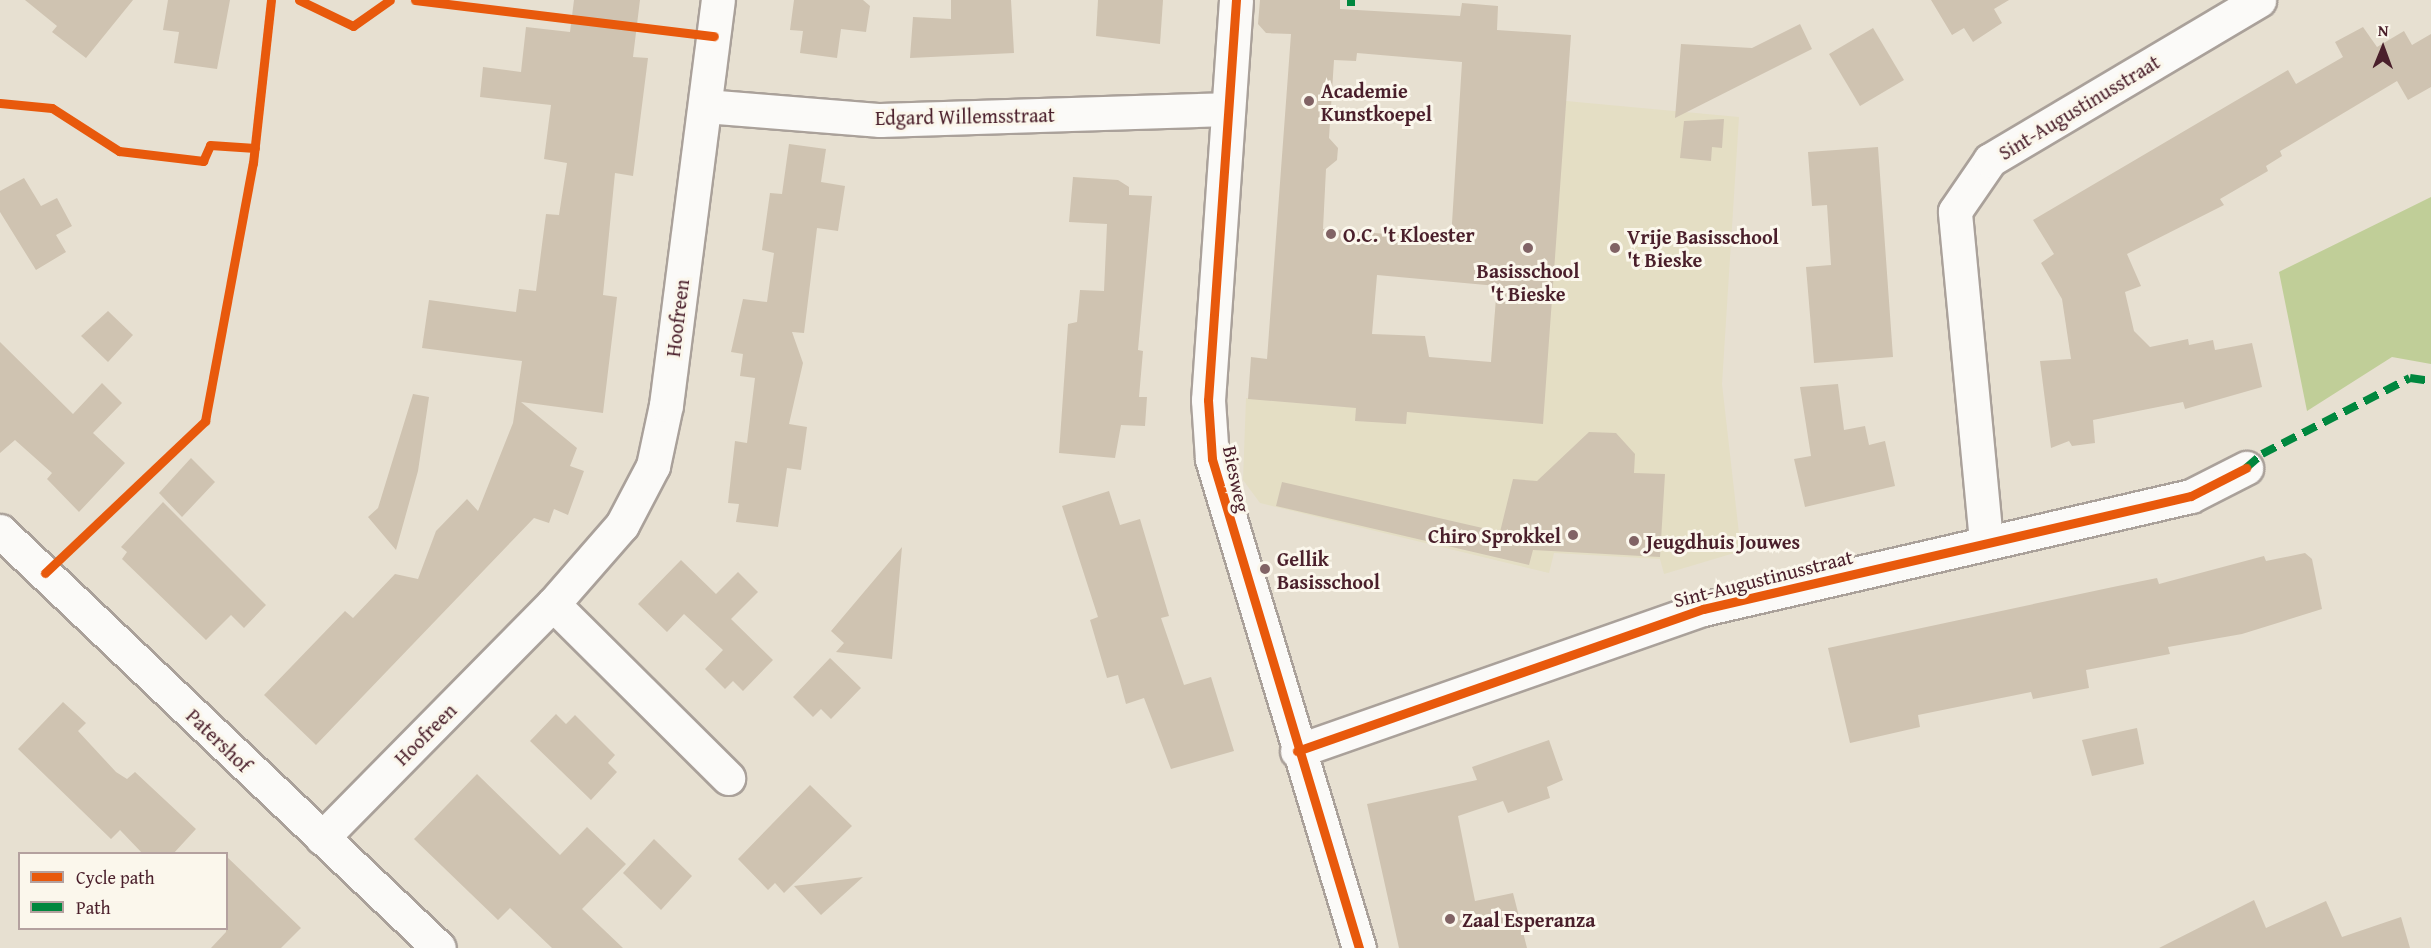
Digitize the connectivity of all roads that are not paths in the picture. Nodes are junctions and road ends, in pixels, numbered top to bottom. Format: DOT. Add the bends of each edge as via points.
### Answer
graph roads {
  1 [pos="718,0"];
  2 [pos="1236,0"];
  3 [pos="2259,0"];
  4 [pos="705,106"];
  5 [pos="1226,109"];
  6 [pos="2246,468"];
  7 [pos="0,531"];
  8 [pos="1986,541"];
  9 [pos="554,604"];
  10 [pos="1297,751"];
  11 [pos="728,778"];
  12 [pos="322,838"];
  13 [pos="439,948"];
  14 [pos="1359,948"];
  1 -- 4 [label="street, Hoofreen"];
  2 -- 5 [label="street, Biesweg"];
  3 -- 8 [label="street, Sint-Augustinusstraat" via="1990,160 1955,211"];
  4 -- 5 [label="street, Edgard Willemsstraat" via="880,120"];
  4 -- 9 [label="street, Hoofreen" via="653,466 622,525"];
  5 -- 10 [label="street, Biesweg" via="1208,400 1212,459"];
  6 -- 8 [label="street, Sint-Augustinusstraat" via="2191,496"];
  7 -- 12 [label="street, Patershof"];
  8 -- 10 [label="street, Sint-Augustinusstraat" via="1703,609"];
  9 -- 11 [label="street"];
  9 -- 12 [label="street, Hoofreen"];
  10 -- 14 [label="street, Biesweg"];
  12 -- 13 [label="street, Patershof"];
}
